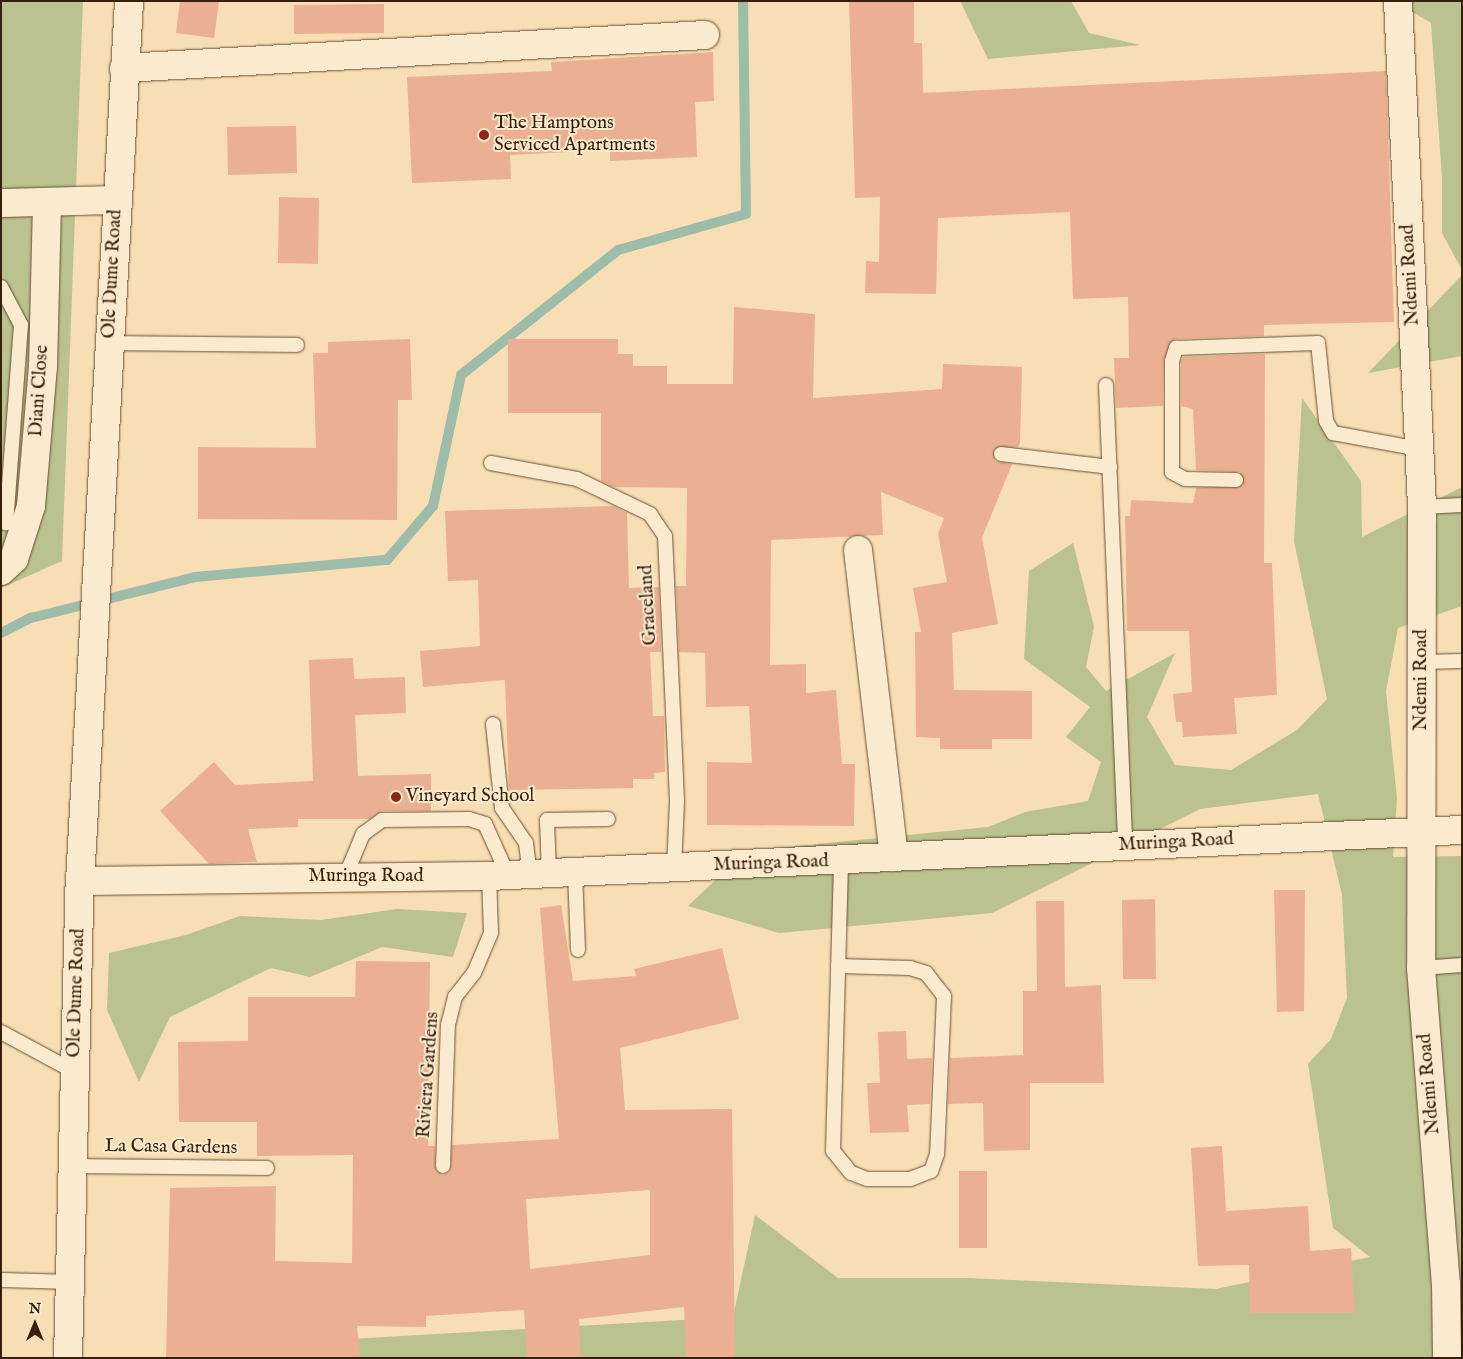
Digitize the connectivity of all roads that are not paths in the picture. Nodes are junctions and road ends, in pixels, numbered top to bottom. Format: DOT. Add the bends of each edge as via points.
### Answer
graph roads {
  1 [pos="129,1"];
  2 [pos="1398,1"];
  3 [pos="705,36"];
  4 [pos="124,68"];
  5 [pos="118,200"];
  6 [pos="47,202"];
  7 [pos="1,203"];
  8 [pos="1,287"];
  9 [pos="109,343"];
  10 [pos="297,345"];
  11 [pos="1106,385"];
  12 [pos="1419,449"];
  13 [pos="1001,454"];
  14 [pos="491,463"];
  15 [pos="1110,467"];
  16 [pos="1236,480"];
  17 [pos="1462,505"];
  18 [pos="1422,507"];
  19 [pos="6,523"];
  20 [pos="858,550"];
  21 [pos="1,571"];
  22 [pos="1462,661"];
  23 [pos="1422,662"];
  24 [pos="493,724"];
  25 [pos="608,819"];
  26 [pos="1462,830"];
  27 [pos="1421,832"];
  28 [pos="1125,846"];
  29 [pos="894,857"];
  30 [pos="841,861"];
  31 [pos="674,867"];
  32 [pos="530,874"];
  33 [pos="345,877"];
  34 [pos="80,881"];
  35 [pos="578,950"];
  36 [pos="1462,965"];
  37 [pos="838,966"];
  38 [pos="1421,968"];
  39 [pos="1,1032"];
  40 [pos="75,1072"];
  41 [pos="75,1166"];
  42 [pos="442,1166"];
  43 [pos="268,1168"];
  44 [pos="1,1280"];
  45 [pos="72,1282"];
  46 [pos="1454,1284"];
  47 [pos="68,1358"];
  48 [pos="1447,1358"];
  1 -- 4 [label="street, Ole Dume Road"];
  2 -- 12 [label="street, Ndemi Road"];
  3 -- 4 [label="street"];
  4 -- 5 [label="street, Ole Dume Road"];
  5 -- 6 [label="street"];
  5 -- 9 [label="street, Ole Dume Road"];
  6 -- 7 [label="street"];
  6 -- 21 [label="street, Diani Close" via="43,366 31,506 14,559"];
  8 -- 19 [label="lane" via="22,325"];
  9 -- 10 [label="lane"];
  9 -- 34 [label="street, Ole Dume Road" via="98,546 97,630"];
  11 -- 15 [label="lane"];
  12 -- 16 [label="lane" via="1333,433 1326,421 1318,343 1176,348 1172,361 1172,472 1185,479"];
  12 -- 18 [label="street, Ndemi Road"];
  13 -- 15 [label="lane"];
  14 -- 31 [label="lane, Graceland" via="577,479 650,514 664,536 677,802"];
  15 -- 28 [label="lane"];
  17 -- 18 [label="lane"];
  18 -- 23 [label="street, Ndemi Road"];
  20 -- 29 [label="street"];
  22 -- 23 [label="lane"];
  23 -- 27 [label="street, Ndemi Road"];
  24 -- 32 [label="lane" via="502,808 526,843"];
  25 -- 32 [label="lane" via="547,820"];
  26 -- 27 [label="street, Muringa Road"];
  27 -- 28 [label="street, Muringa Road"];
  27 -- 38 [label="street, Ndemi Road"];
  28 -- 29 [label="street, Muringa Road"];
  29 -- 30 [label="street, Muringa Road"];
  30 -- 31 [label="street, Muringa Road"];
  30 -- 37 [label="lane"];
  31 -- 32 [label="street, Muringa Road"];
  32 -- 33 [label="street, Muringa Road"];
  32 -- 33 [label="lane" via="485,824 470,819 382,820 363,834"];
  32 -- 35 [label="lane"];
  32 -- 42 [label="lane, Riviera Gardens" via="491,933 474,973 455,997 448,1025"];
  33 -- 34 [label="street, Muringa Road"];
  34 -- 40 [label="street, Ole Dume Road"];
  36 -- 38 [label="lane"];
  37 -- 37 [label="lane" via="833,1151 851,1173 867,1180 910,1180 931,1171 937,1154 944,996 926,973 910,968"];
  38 -- 46 [label="street, Ndemi Road"];
  39 -- 40 [label="lane"];
  40 -- 41 [label="street, Ole Dume Road"];
  41 -- 43 [label="lane, La Casa Gardens"];
  41 -- 45 [label="street, Ole Dume Road"];
  44 -- 45 [label="lane"];
  45 -- 47 [label="street, Ole Dume Road"];
  46 -- 48 [label="street, Ndemi Road"];
}
